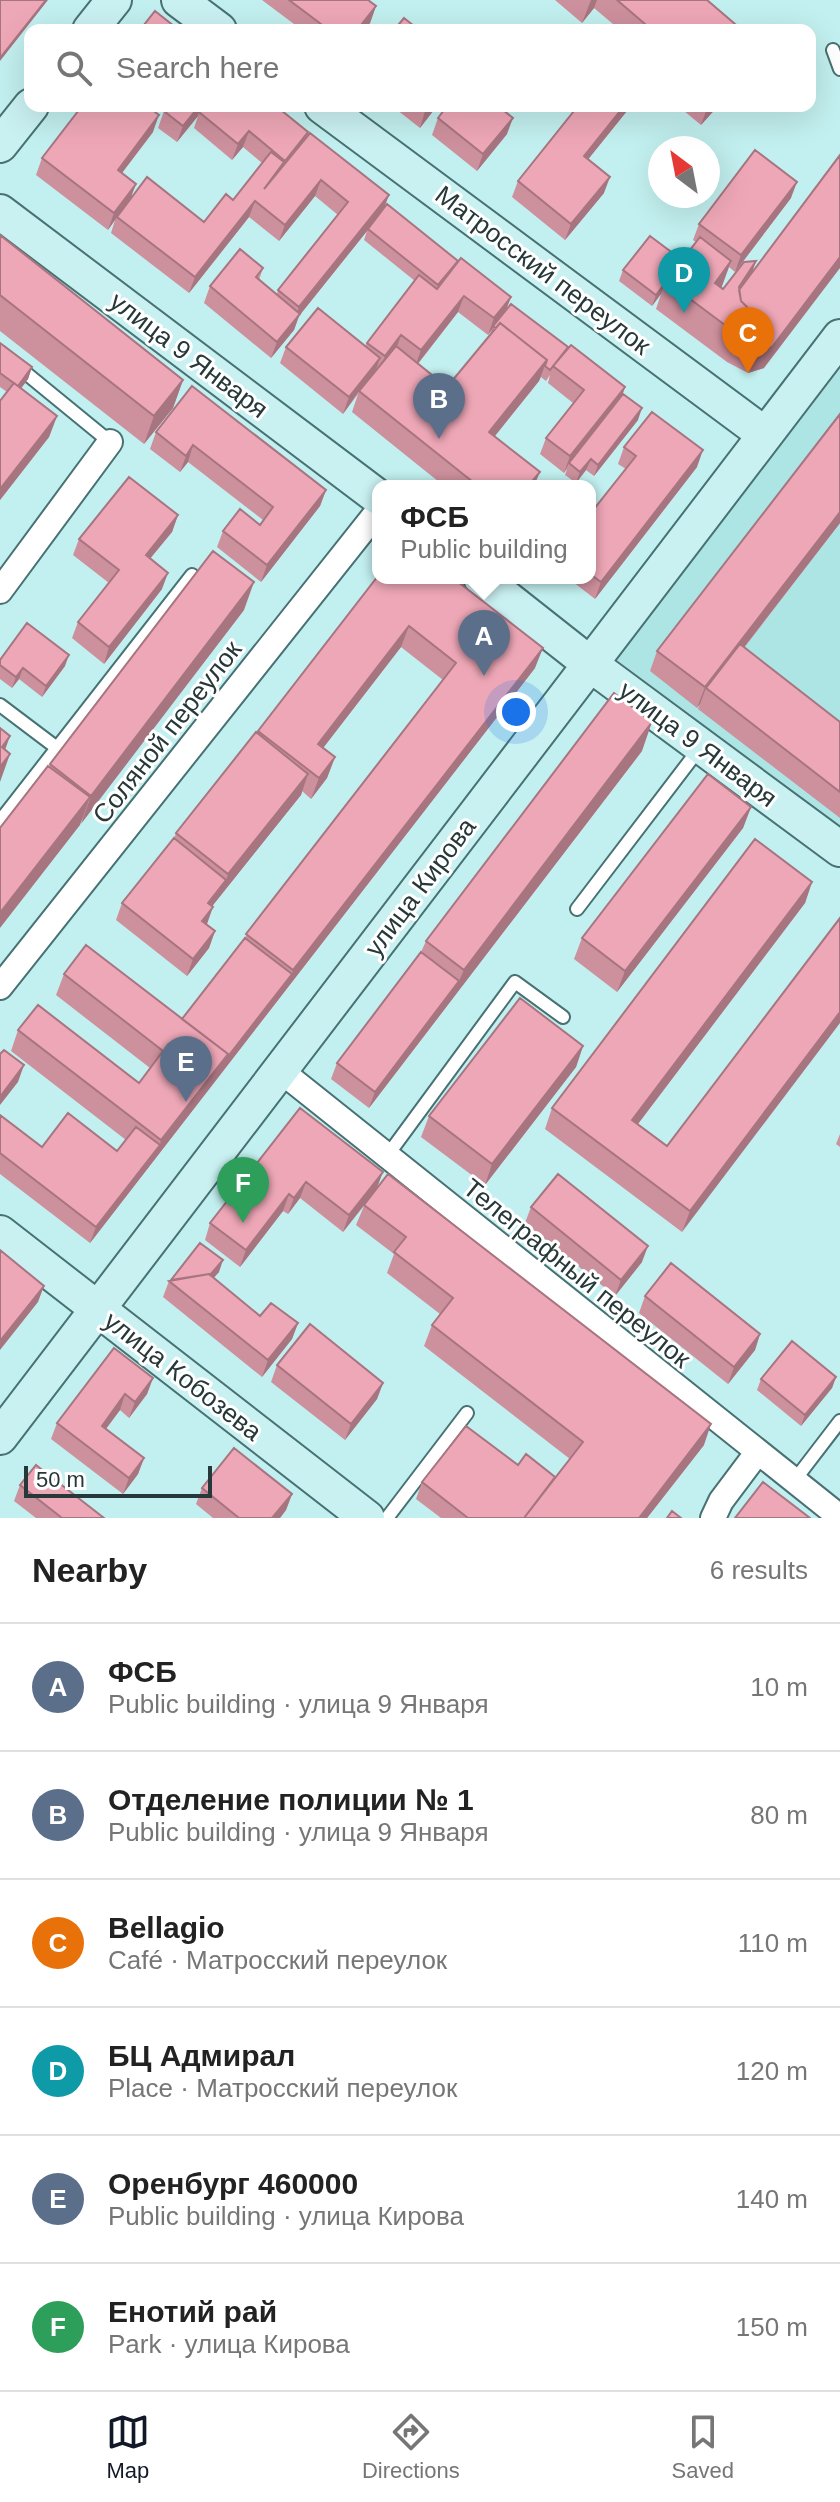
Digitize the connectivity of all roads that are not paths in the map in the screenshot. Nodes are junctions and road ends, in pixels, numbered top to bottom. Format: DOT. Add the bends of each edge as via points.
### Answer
graph roads {
  1 [pos="114,0"];
  2 [pos="179,0"];
  3 [pos="95,24"];
  4 [pos="211,24"];
  5 [pos="833,50"];
  6 [pos="840,69"];
  7 [pos="26,112"];
  8 [pos="330,112"];
  9 [pos="0,145"];
  10 [pos="0,212"];
  11 [pos="840,337"];
  12 [pos="0,352"];
  13 [pos="764,434"];
  14 [pos="110,442"];
  15 [pos="372,492"];
  16 [pos="372,519"];
  17 [pos="192,575"];
  18 [pos="489,584"];
  19 [pos="0,591"];
  20 [pos="590,664"];
  21 [pos="0,705"];
  22 [pos="701,747"];
  23 [pos="57,748"];
  24 [pos="0,821"];
  25 [pos="840,849"];
  26 [pos="577,909"];
  27 [pos="0,987"];
  28 [pos="563,1017"];
  29 [pos="281,1071"];
  30 [pos="387,1156"];
  31 [pos="0,1233"];
  32 [pos="98,1310"];
  33 [pos="467,1413"];
  34 [pos="840,1421"];
  35 [pos="0,1437"];
  36 [pos="757,1453"];
  37 [pos="794,1481"];
  38 [pos="350,1513"];
  39 [pos="840,1517"];
  40 [pos="387,1518"];
  41 [pos="713,1518"];
  1 -- 3 [label="main road"];
  2 -- 4 [label="main road"];
  5 -- 6 [label="lane"];
  7 -- 9 [label="main road"];
  8 -- 13 [label="main road, Матросский переулок"];
  10 -- 15 [label="main road, улица 9 Января"];
  11 -- 13 [label="main road, улица Кирова"];
  12 -- 14 [label="lane"];
  13 -- 20 [label="main road, улица Кирова"];
  14 -- 19 [label="street"];
  16 -- 27 [label="street, Соляной переулок"];
  17 -- 23 [label="lane"];
  18 -- 20 [label="main road, улица 9 Января"];
  20 -- 22 [label="main road, улица 9 Января"];
  20 -- 29 [label="main road, улица Кирова"];
  21 -- 23 [label="lane"];
  22 -- 25 [label="main road, улица 9 Января"];
  22 -- 26 [label="lane"];
  23 -- 24 [label="lane"];
  28 -- 30 [label="lane" via="515,982"];
  29 -- 30 [label="street, Телеграфный переулок"];
  29 -- 32 [label="main road, улица Кирова"];
  30 -- 36 [label="street, Телеграфный переулок"];
  31 -- 32 [label="main road, улица Кобозева"];
  32 -- 35 [label="main road, улица Кирова"];
  32 -- 38 [label="main road, улица Кобозева"];
  33 -- 40 [label="lane"];
  34 -- 37 [label="lane"];
  36 -- 37 [label="street, Телеграфный переулок"];
  36 -- 41 [label="street"];
  37 -- 39 [label="street, Телеграфный переулок"];
}
